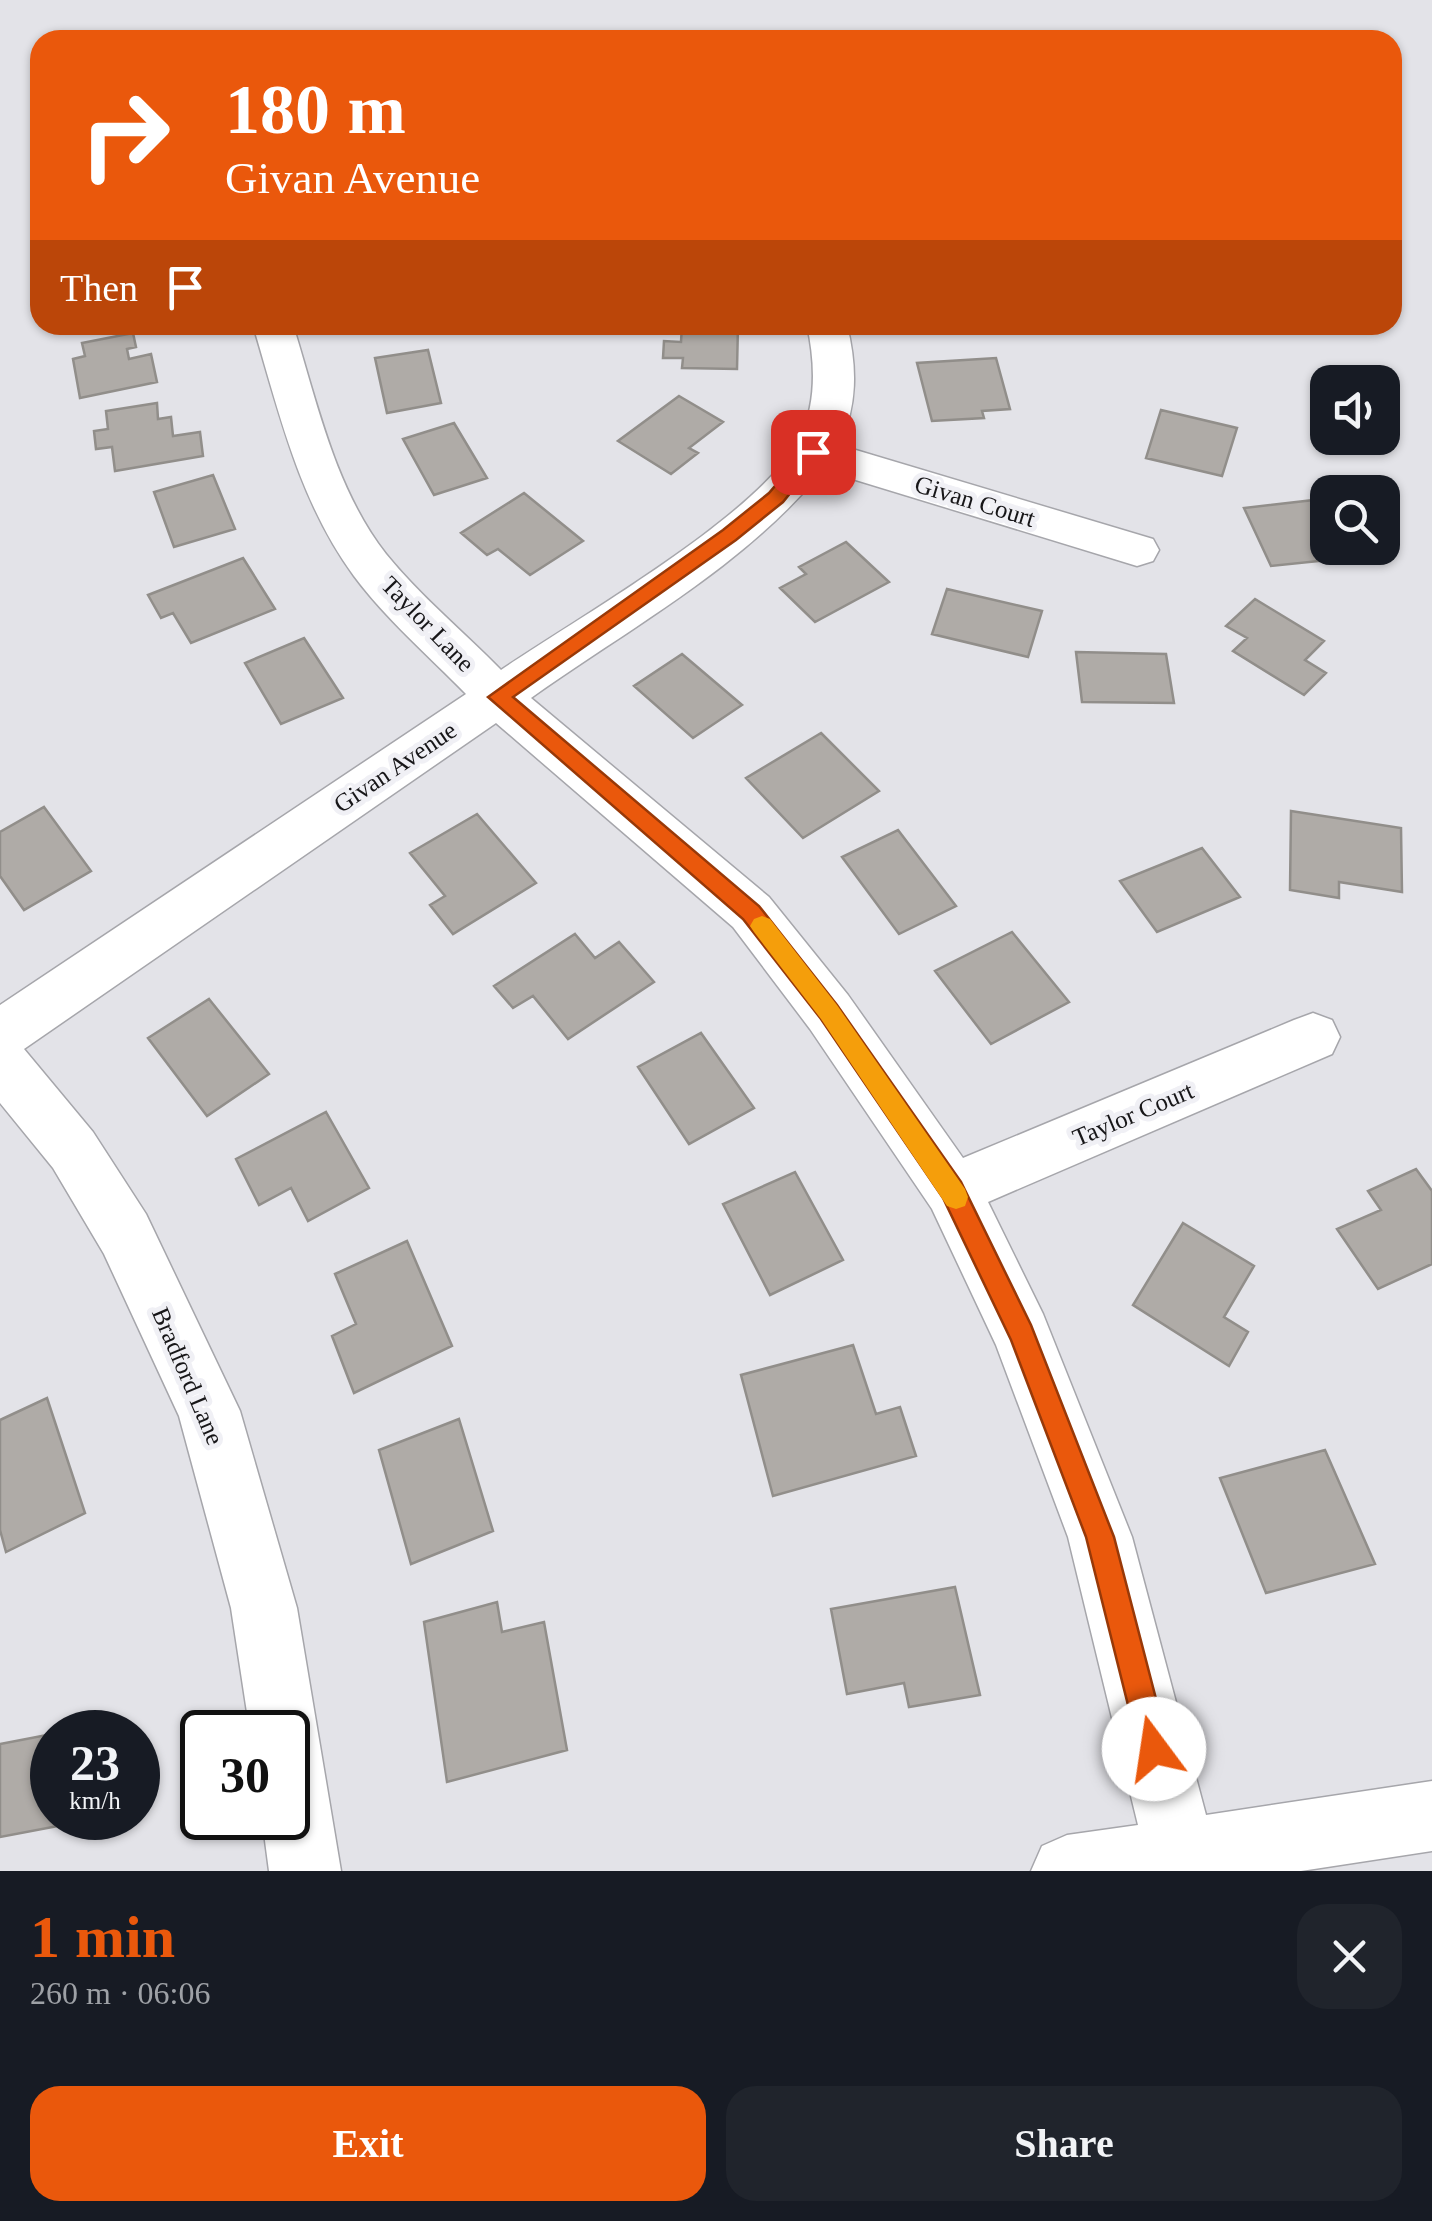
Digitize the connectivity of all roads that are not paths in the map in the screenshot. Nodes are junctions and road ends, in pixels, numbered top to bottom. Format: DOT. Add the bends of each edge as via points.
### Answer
graph roads {
  1 [pos="276,335"];
  2 [pos="829,335"];
  3 [pos="813,452"];
  4 [pos="1137,550"];
  5 [pos="498,697"];
  6 [pos="0,1035"];
  7 [pos="1313,1038"];
  8 [pos="0,1061"];
  9 [pos="952,1190"];
  10 [pos="280,1710"];
  11 [pos="1432,1816"];
  12 [pos="300,1840"];
  13 [pos="1181,1855"];
  14 [pos="305,1871"];
  15 [pos="1066,1871"];
  1 -- 5 [label="street, Taylor Lane" via="336,514 371,566"];
  2 -- 3 [label="street, Givan Avenue" via="835,387"];
  3 -- 4 [label="street, Givan Court"];
  3 -- 5 [label="street, Givan Avenue" via="776,498 730,535"];
  5 -- 6 [label="street, Givan Avenue"];
  5 -- 9 [label="street, Taylor Lane" via="751,912"];
  7 -- 9 [label="street, Taylor Court"];
  8 -- 10 [label="street, Bradford Lane" via="73,1150 126,1234 209,1412 264,1608"];
  9 -- 13 [label="street, Taylor Lane" via="1022,1334 1100,1537"];
  11 -- 13 [label="street"];
  12 -- 14 [label="street"];
  13 -- 15 [label="street"];
}
